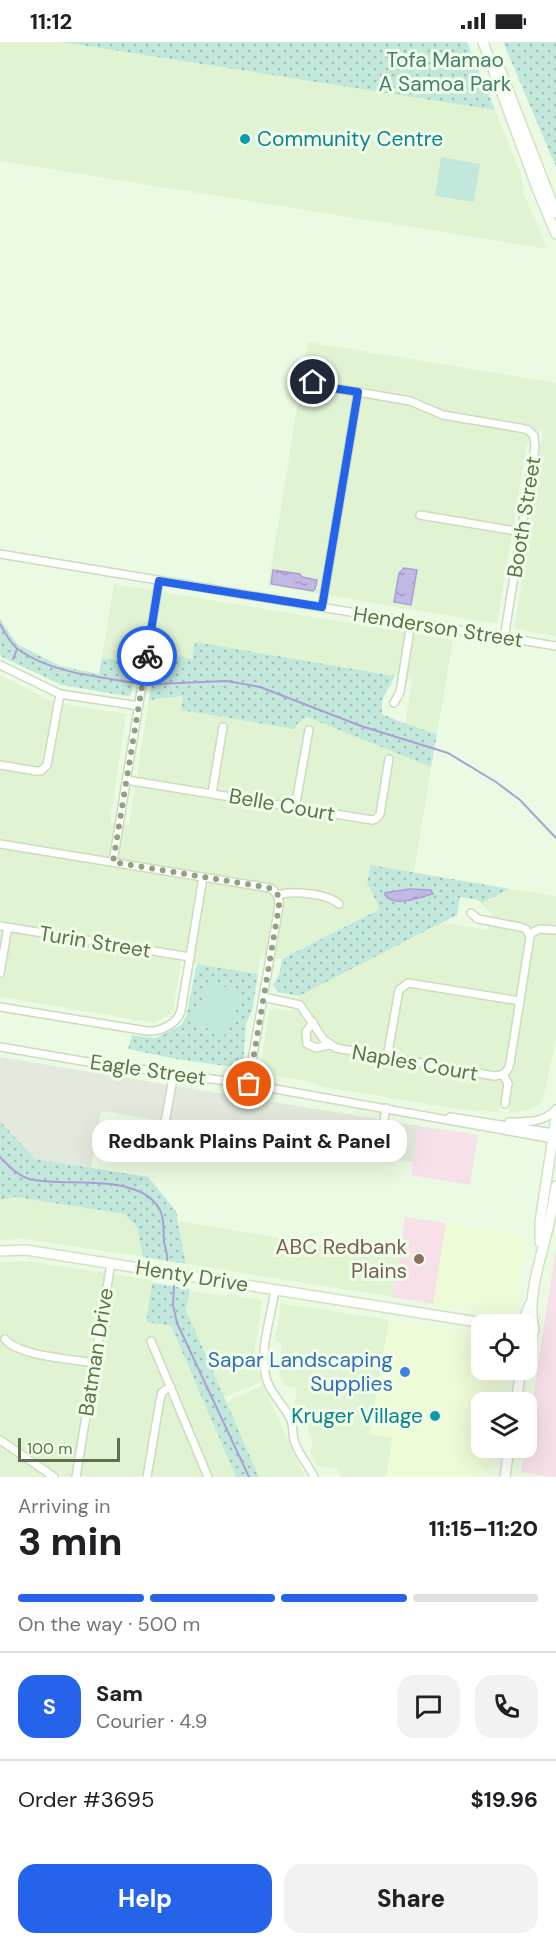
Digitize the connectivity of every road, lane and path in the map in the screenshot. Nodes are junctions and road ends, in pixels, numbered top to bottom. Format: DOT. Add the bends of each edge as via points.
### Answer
graph roads {
  1 [pos="483,42"];
  2 [pos="489,42"];
  3 [pos="556,213"];
  4 [pos="556,234"];
  5 [pos="313,382"];
  6 [pos="358,392"];
  7 [pos="420,515"];
  8 [pos="522,532"];
  9 [pos="0,554"];
  10 [pos="159,581"];
  11 [pos="322,607"];
  12 [pos="411,623"];
  13 [pos="504,638"];
  14 [pos="556,646"];
  15 [pos="0,665"];
  16 [pos="60,694"];
  17 [pos="394,704"];
  18 [pos="139,706"];
  19 [pos="223,727"];
  20 [pos="309,730"];
  21 [pos="389,759"];
  22 [pos="0,765"];
  23 [pos="126,780"];
  24 [pos="212,793"];
  25 [pos="295,807"];
  26 [pos="0,844"];
  27 [pos="113,862"];
  28 [pos="203,877"];
  29 [pos="278,895"];
  30 [pos="339,904"];
  31 [pos="471,913"];
  32 [pos="4,927"];
  33 [pos="556,930"];
  34 [pos="529,934"];
  35 [pos="190,957"];
  36 [pos="0,973"];
  37 [pos="263,997"];
  38 [pos="520,1001"];
  39 [pos="0,1007"];
  40 [pos="313,1022"];
  41 [pos="329,1044"];
  42 [pos="0,1047"];
  43 [pos="387,1058"];
  44 [pos="174,1073"];
  45 [pos="503,1075"];
  46 [pos="249,1084"];
  47 [pos="505,1104"];
  48 [pos="386,1108"];
  49 [pos="556,1109"];
  50 [pos="439,1117"];
  51 [pos="556,1118"];
  52 [pos="165,1122"];
  53 [pos="491,1122"];
  54 [pos="555,1136"];
  55 [pos="378,1154"];
  56 [pos="556,1186"];
  57 [pos="0,1251"];
  58 [pos="540,1254"];
  59 [pos="111,1263"];
  60 [pos="275,1290"];
  61 [pos="526,1314"];
  62 [pos="471,1321"];
  63 [pos="5,1339"];
  64 [pos="151,1341"];
  65 [pos="93,1363"];
  66 [pos="171,1387"];
  67 [pos="0,1440"];
  68 [pos="508,1458"];
  69 [pos="54,1477"];
  70 [pos="76,1477"];
  71 [pos="147,1477"];
  72 [pos="208,1477"];
  73 [pos="314,1477"];
  74 [pos="505,1477"];
  1 -- 4 [label="street"];
  2 -- 3 [label="street"];
  5 -- 6 [label="street"];
  6 -- 8 [label="street, Booth Street" via="403,399 443,415 532,433 535,447"];
  6 -- 11 [label="street"];
  7 -- 8 [label="street"];
  8 -- 13 [label="street, Booth Street"];
  9 -- 10 [label="street, Henderson Street"];
  10 -- 11 [label="street, Henderson Street"];
  10 -- 18 [label="street"];
  11 -- 12 [label="street, Henderson Street"];
  12 -- 13 [label="street, Henderson Street"];
  12 -- 17 [label="street" via="400,692"];
  13 -- 14 [label="street, Henderson Street"];
  15 -- 16 [label="street"];
  16 -- 18 [label="street"];
  16 -- 22 [label="street" via="47,765 40,771"];
  18 -- 23 [label="street"];
  19 -- 24 [label="street"];
  20 -- 25 [label="street"];
  21 -- 25 [label="street, Belle Court" via="376,819"];
  23 -- 24 [label="street, Belle Court"];
  23 -- 27 [label="street"];
  24 -- 25 [label="street, Belle Court"];
  26 -- 27 [label="street"];
  27 -- 28 [label="street"];
  28 -- 29 [label="street" via="270,888"];
  28 -- 35 [label="street"];
  29 -- 30 [label="street" via="292,892 333,899"];
  29 -- 37 [label="street"];
  31 -- 34 [label="street" via="478,919 520,927"];
  32 -- 35 [label="street, Turin Street"];
  32 -- 36 [label="street"];
  33 -- 34 [label="street" via="540,929"];
  34 -- 38 [label="street, Naples Court"];
  35 -- 39 [label="street" via="180,1016 157,1031"];
  37 -- 40 [label="street, Naples Court" via="300,1005"];
  37 -- 46 [label="street"];
  38 -- 43 [label="street" via="408,983 397,997"];
  38 -- 45 [label="street, Naples Court" via="509,1068"];
  40 -- 41 [label="street, Naples Court"];
  40 -- 41 [label="street, Naples Court" via="306,1032 307,1044 316,1048"];
  41 -- 43 [label="street, Naples Court" via="345,1051"];
  42 -- 44 [label="street, Eagle Street"];
  43 -- 45 [label="street, Naples Court"];
  44 -- 46 [label="street, Eagle Street"];
  44 -- 52 [label="street"];
  45 -- 47 [label="street, Naples Court" via="508,1083"];
  46 -- 48 [label="street, Eagle Street"];
  48 -- 50 [label="street, Eagle Street"];
  48 -- 55 [label="street"];
  49 -- 53 [label="street" via="544,1119"];
  50 -- 53 [label="street, Eagle Street"];
  50 -- 54 [label="street, Eagle Street"];
  51 -- 54 [label="street"];
  53 -- 54 [label="street, Eagle Street"];
  54 -- 58 [label="street" via="540,1222"];
  56 -- 58 [label="street"];
  57 -- 59 [label="street, Henty Drive" via="26,1250"];
  58 -- 61 [label="street"];
  59 -- 60 [label="street, Henty Drive"];
  59 -- 65 [label="street, Batman Drive"];
  60 -- 62 [label="street, Henty Drive"];
  60 -- 73 [label="street" via="264,1352 266,1378 292,1420 293,1438"];
  63 -- 65 [label="street" via="22,1351"];
  64 -- 66 [label="street"];
  65 -- 70 [label="street, Batman Drive"];
  66 -- 71 [label="street" via="162,1392"];
  66 -- 72 [label="street"];
  67 -- 69 [label="street"];
  68 -- 74 [label="street"];
}
